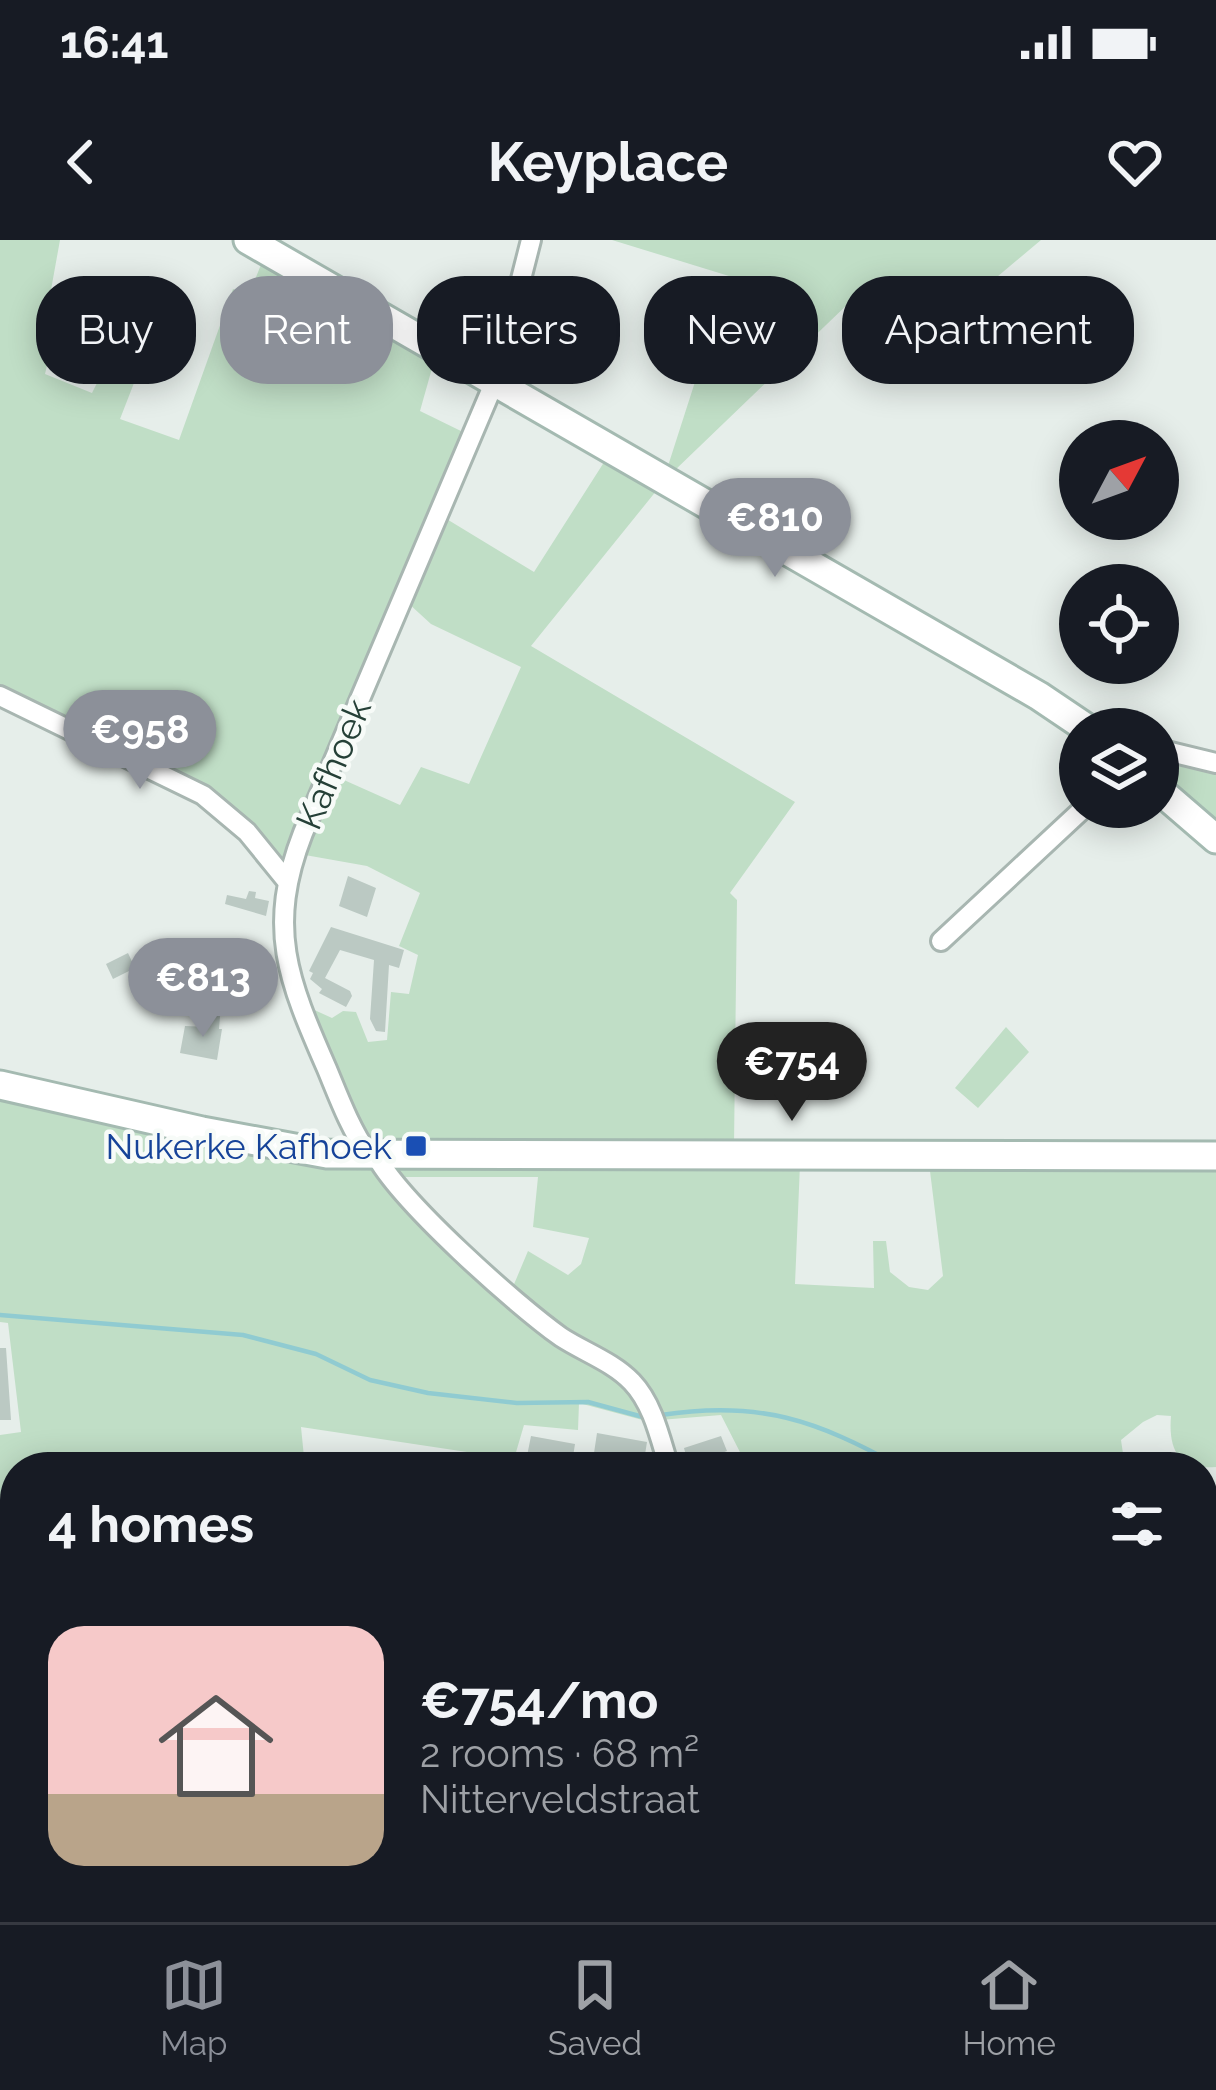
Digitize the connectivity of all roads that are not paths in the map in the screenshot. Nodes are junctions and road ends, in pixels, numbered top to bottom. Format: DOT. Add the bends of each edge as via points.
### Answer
graph roads {
  1 [pos="248,240"];
  2 [pos="531,240"];
  3 [pos="522,276"];
  4 [pos="417,336"];
  5 [pos="494,384"];
  6 [pos="500,384"];
  7 [pos="0,696"];
  8 [pos="1059,709"];
  9 [pos="1179,754"];
  10 [pos="1216,763"];
  11 [pos="1179,807"];
  12 [pos="1062,828"];
  13 [pos="1216,839"];
  14 [pos="286,880"];
  15 [pos="941,941"];
  16 [pos="0,1085"];
  17 [pos="372,1154"];
  18 [pos="1216,1156"];
  19 [pos="664,1452"];
  1 -- 4 [label="main road"];
  2 -- 3 [label="street, Kafhoek"];
  5 -- 14 [label="street, Kafhoek"];
  6 -- 8 [label="main road"];
  7 -- 14 [label="street" via="203,794"];
  9 -- 10 [label="street"];
  11 -- 13 [label="main road"];
  12 -- 15 [label="street"];
  14 -- 17 [label="street, Kafhoek" via="284,943 294,987 347,1116"];
  16 -- 17 [label="main road" via="284,1148"];
  17 -- 18 [label="main road"];
  17 -- 19 [label="street, Kafhoek" via="521,1305 631,1381"];
}
